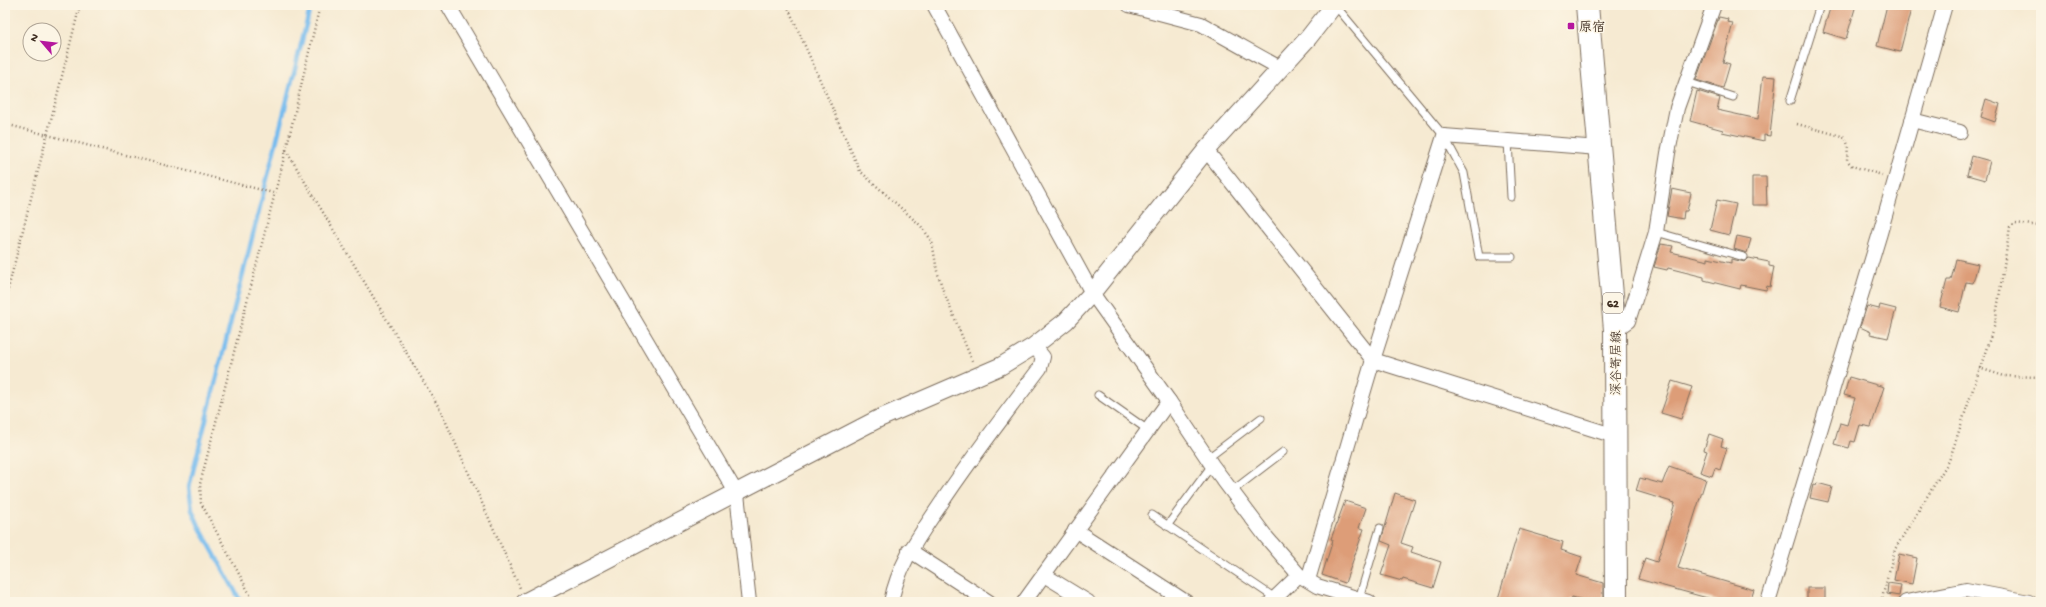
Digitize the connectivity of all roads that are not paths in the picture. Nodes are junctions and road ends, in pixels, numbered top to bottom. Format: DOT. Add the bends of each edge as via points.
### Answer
graph roads {
  1 [pos="448,5"];
  2 [pos="934,5"];
  3 [pos="1129,5"];
  4 [pos="1334,5"];
  5 [pos="1586,5"];
  6 [pos="1714,5"];
  7 [pos="1820,5"];
  8 [pos="1945,5"];
  9 [pos="1280,68"];
  10 [pos="1686,82"];
  11 [pos="1733,97"];
  12 [pos="1790,101"];
  13 [pos="1912,120"];
  14 [pos="1960,132"];
  15 [pos="1444,136"];
  16 [pos="1508,141"];
  17 [pos="1599,148"];
  18 [pos="1206,150"];
  19 [pos="1511,197"];
  20 [pos="1656,232"];
  21 [pos="1512,257"];
  22 [pos="1744,257"];
  23 [pos="1092,293"];
  24 [pos="1615,330"];
  25 [pos="1034,346"];
  26 [pos="1373,360"];
  27 [pos="1098,395"];
  28 [pos="1169,401"];
  29 [pos="1261,418"];
  30 [pos="1148,430"];
  31 [pos="1615,436"];
  32 [pos="1283,452"];
  33 [pos="1210,461"];
  34 [pos="1232,491"];
  35 [pos="737,494"];
  36 [pos="1152,515"];
  37 [pos="1167,526"];
  38 [pos="1380,528"];
  39 [pos="1076,530"];
  40 [pos="910,550"];
  41 [pos="1044,574"];
  42 [pos="1304,577"];
  43 [pos="1334,596"];
  44 [pos="1931,599"];
  45 [pos="1999,599"];
  46 [pos="1273,600"];
  47 [pos="1364,600"];
  48 [pos="1618,601"];
  49 [pos="526,602"];
  50 [pos="749,602"];
  51 [pos="891,602"];
  52 [pos="989,602"];
  53 [pos="1024,602"];
  54 [pos="1088,602"];
  55 [pos="1186,602"];
  56 [pos="1768,602"];
  57 [pos="1906,602"];
  58 [pos="2029,602"];
  1 -- 35 [label="street"];
  2 -- 23 [label="street"];
  3 -- 9 [label="street" via="1201,24"];
  4 -- 9 [label="street"];
  4 -- 15 [label="lane"];
  5 -- 17 [label="main road, 深谷寄居線 / 62"];
  6 -- 10 [label="street"];
  7 -- 12 [label="lane"];
  8 -- 13 [label="street"];
  9 -- 18 [label="street"];
  10 -- 11 [label="lane"];
  10 -- 20 [label="street" via="1677,108"];
  13 -- 14 [label="street"];
  13 -- 56 [label="street"];
  15 -- 16 [label="street"];
  15 -- 21 [label="lane" via="1464,173 1479,257"];
  15 -- 26 [label="street"];
  16 -- 17 [label="street"];
  16 -- 19 [label="lane"];
  17 -- 24 [label="main road, 深谷寄居線 / 62"];
  18 -- 23 [label="street"];
  18 -- 26 [label="street"];
  20 -- 22 [label="lane"];
  20 -- 24 [label="street" via="1628,321"];
  23 -- 25 [label="street" via="1066,321"];
  23 -- 28 [label="street"];
  24 -- 31 [label="main road, 深谷寄居線 / 62"];
  25 -- 35 [label="street" via="1001,366 878,419"];
  25 -- 40 [label="street" via="1043,357 1040,368 966,466"];
  26 -- 31 [label="street"];
  26 -- 42 [label="street"];
  27 -- 30 [label="lane"];
  28 -- 30 [label="street"];
  28 -- 33 [label="street"];
  29 -- 33 [label="lane"];
  30 -- 39 [label="street"];
  31 -- 48 [label="main road, 深谷寄居線 / 62"];
  32 -- 34 [label="lane"];
  33 -- 34 [label="street"];
  33 -- 37 [label="lane"];
  34 -- 42 [label="street" via="1267,538"];
  35 -- 49 [label="street"];
  35 -- 50 [label="street"];
  36 -- 37 [label="lane"];
  37 -- 46 [label="lane"];
  38 -- 47 [label="lane"];
  39 -- 41 [label="street"];
  39 -- 55 [label="street"];
  40 -- 51 [label="street" via="895,581"];
  40 -- 52 [label="street"];
  41 -- 53 [label="street"];
  41 -- 54 [label="street"];
  42 -- 43 [label="street"];
  42 -- 46 [label="street"];
  43 -- 47 [label="street"];
  44 -- 45 [label="street" via="1966,590"];
  44 -- 57 [label="street"];
  45 -- 58 [label="street"];
}
